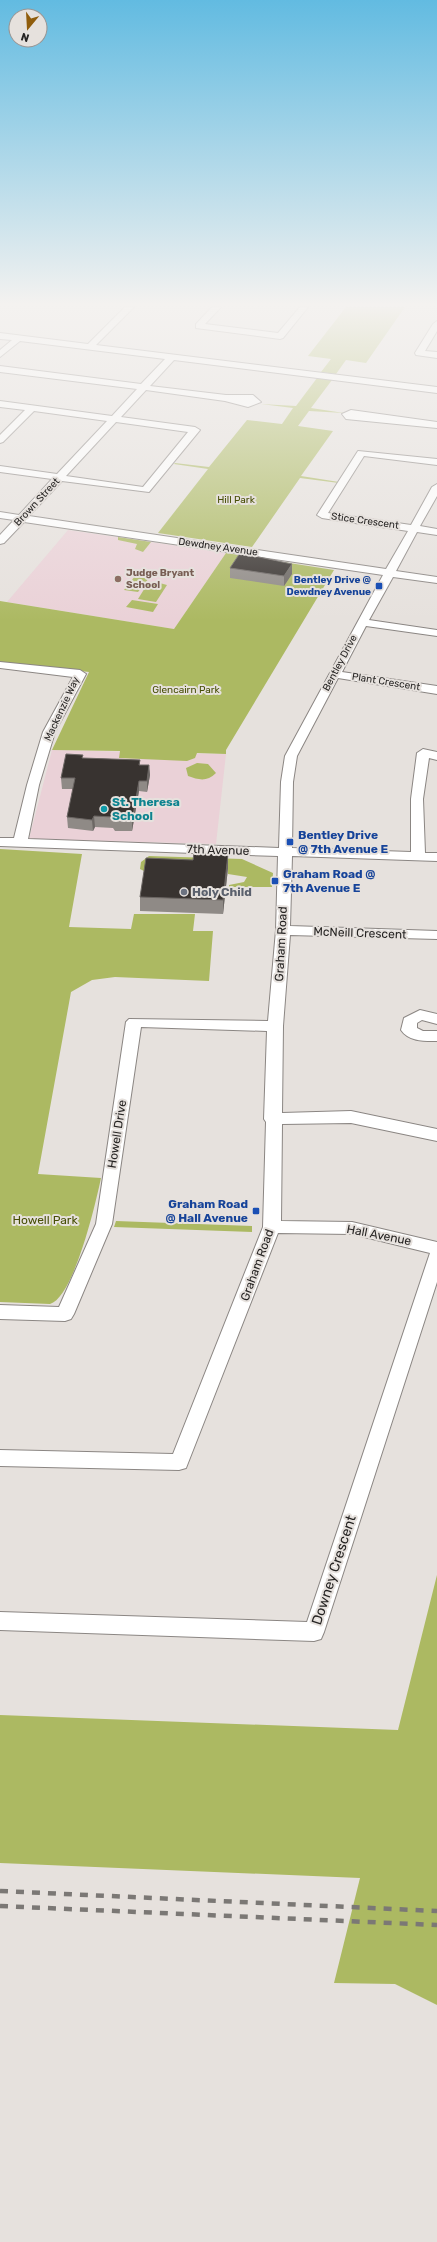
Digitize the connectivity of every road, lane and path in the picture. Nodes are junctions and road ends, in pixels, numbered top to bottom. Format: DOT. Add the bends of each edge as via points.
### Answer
graph roads {
  1 [pos="28,412"];
  2 [pos="59,412"];
  3 [pos="121,412"];
  4 [pos="378,418"];
  5 [pos="114,419"];
  6 [pos="437,425"];
  7 [pos="0,440"];
  8 [pos="437,462"];
  9 [pos="0,469"];
  10 [pos="59,478"];
  11 [pos="437,487"];
  12 [pos="0,515"];
  13 [pos="22,518"];
  14 [pos="415,528"];
  15 [pos="437,532"];
  16 [pos="0,541"];
  17 [pos="390,573"];
  18 [pos="437,580"];
  19 [pos="362,622"];
  20 [pos="437,633"];
  21 [pos="0,665"];
  22 [pos="335,674"];
  23 [pos="437,690"];
  24 [pos="437,756"];
  25 [pos="0,842"];
  26 [pos="20,843"];
  27 [pos="284,852"];
  28 [pos="418,856"];
  29 [pos="437,857"];
  30 [pos="283,930"];
  31 [pos="437,935"];
  32 [pos="437,1019"];
  33 [pos="275,1026"];
  34 [pos="437,1036"];
  35 [pos="272,1119"];
  36 [pos="437,1135"];
  37 [pos="272,1227"];
  38 [pos="437,1248"];
  39 [pos="437,1255"];
  40 [pos="0,1312"];
  41 [pos="0,1458"];
  42 [pos="0,1622"];
  1 -- 7 [label="street"];
  2 -- 5 [label="street"];
  3 -- 5 [label="street, Brown Street"];
  4 -- 6 [label="street"];
  5 -- 10 [label="street, Brown Street"];
  5 -- 10 [label="street" via="195,430 145,490"];
  8 -- 14 [label="street, Stice Crescent" via="361,452 322,515"];
  9 -- 10 [label="street"];
  10 -- 13 [label="street, Brown Street"];
  11 -- 14 [label="street, Bentley Drive"];
  12 -- 13 [label="street, Dewdney Avenue"];
  13 -- 16 [label="street, Brown Street"];
  13 -- 17 [label="street, Dewdney Avenue"];
  14 -- 15 [label="street"];
  14 -- 17 [label="street, Bentley Drive"];
  17 -- 18 [label="street, Dewdney Avenue"];
  17 -- 19 [label="street, Bentley Drive"];
  19 -- 20 [label="street"];
  19 -- 22 [label="street, Bentley Drive"];
  21 -- 26 [label="street, Mackenzie Way" via="80,674 49,732 33,785"];
  22 -- 23 [label="street, Plant Crescent"];
  22 -- 27 [label="street, Bentley Drive" via="291,756 287,782"];
  24 -- 28 [label="street" via="424,753 417,798"];
  25 -- 26 [label="street, 7th Avenue"];
  26 -- 27 [label="street, 7th Avenue"];
  27 -- 28 [label="street, 7th Avenue"];
  27 -- 30 [label="street, Graham Road"];
  28 -- 29 [label="street, 7th Avenue"];
  30 -- 31 [label="street, McNeill Crescent"];
  30 -- 33 [label="street, Graham Road"];
  32 -- 34 [label="street" via="420,1015 409,1021 410,1030 421,1036"];
  33 -- 35 [label="street, Graham Road"];
  33 -- 40 [label="street, Howell Drive" via="134,1022 104,1224 65,1314"];
  35 -- 36 [label="street" via="351,1118"];
  35 -- 37 [label="street, Graham Road"];
  37 -- 38 [label="street, Hall Avenue" via="352,1228"];
  37 -- 41 [label="street, Graham Road" via="179,1462"];
  39 -- 42 [label="street, Downey Crescent" via="314,1632"];
}
